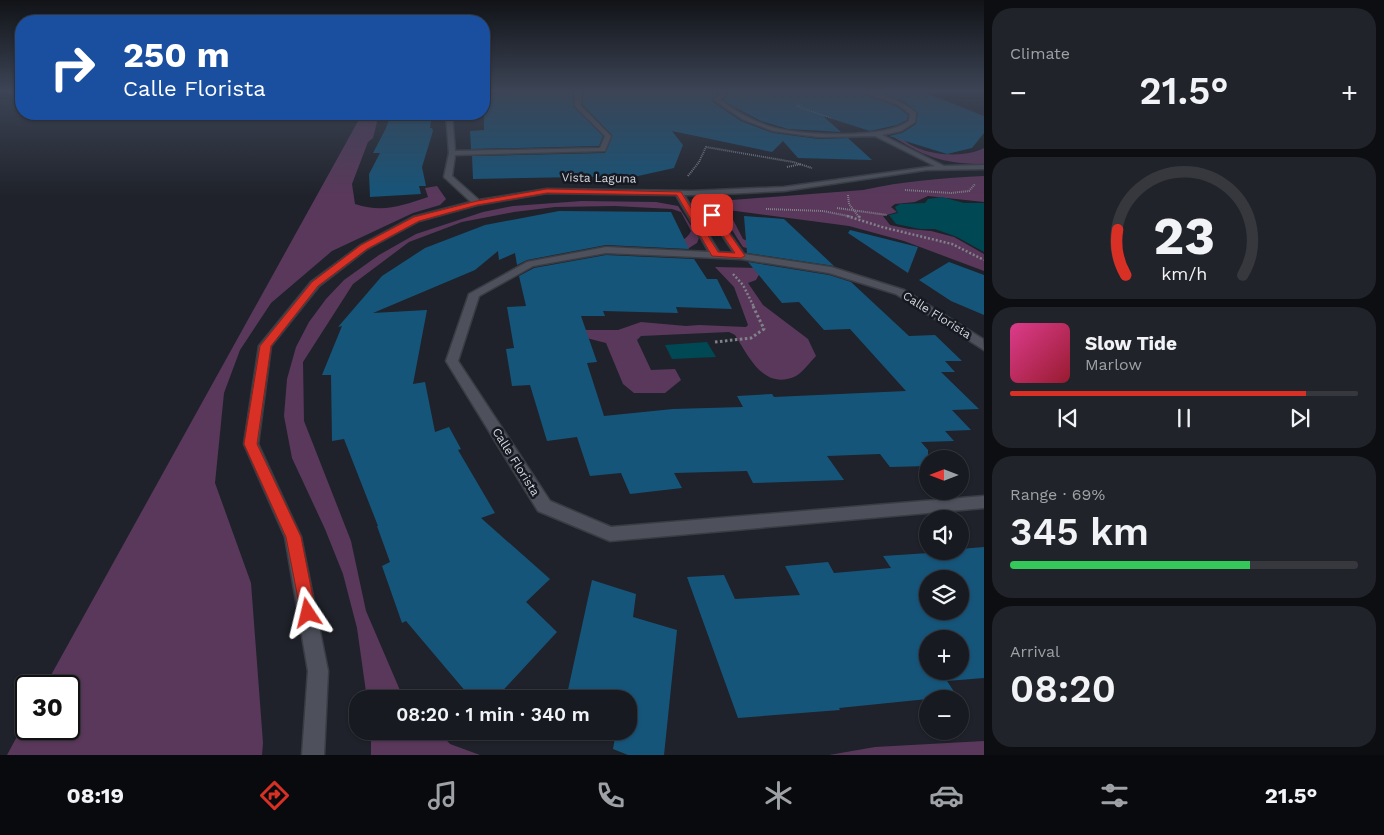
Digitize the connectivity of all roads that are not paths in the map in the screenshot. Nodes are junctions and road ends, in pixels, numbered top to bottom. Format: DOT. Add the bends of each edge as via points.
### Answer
graph roads {
  1 [pos="450,126"];
  2 [pos="598,126"];
  3 [pos="767,126"];
  4 [pos="906,126"];
  5 [pos="860,134"];
  6 [pos="876,134"];
  7 [pos="452,153"];
  8 [pos="944,167"];
  9 [pos="984,167"];
  10 [pos="926,168"];
  11 [pos="679,193"];
  12 [pos="694,193"];
  13 [pos="477,203"];
  14 [pos="715,254"];
  15 [pos="741,256"];
  16 [pos="984,346"];
  17 [pos="984,502"];
  18 [pos="313,755"];
  1 -- 7 [label="street"];
  2 -- 7 [label="street" via="608,136 604,150"];
  3 -- 5 [label="street" via="806,135"];
  4 -- 6 [label="street"];
  5 -- 6 [label="street"];
  5 -- 10 [label="street"];
  6 -- 8 [label="street"];
  7 -- 13 [label="street" via="448,177"];
  8 -- 9 [label="street, Vista Laguna"];
  8 -- 10 [label="street, Vista Laguna"];
  10 -- 12 [label="street, Vista Laguna" via="784,190"];
  11 -- 12 [label="street, Vista Laguna"];
  11 -- 13 [label="street, Vista Laguna" via="547,191"];
  11 -- 14 [label="street"];
  12 -- 15 [label="street"];
  13 -- 18 [label="street, Vista Laguna" via="416,219 364,247 315,284 265,346 251,444 293,537 318,671"];
  14 -- 15 [label="street, Calle Florista"];
  14 -- 17 [label="street, Calle Florista" via="606,250 530,264 474,294 452,361 544,506 610,534"];
  15 -- 16 [label="street, Calle Florista" via="831,270 900,292"];
}
